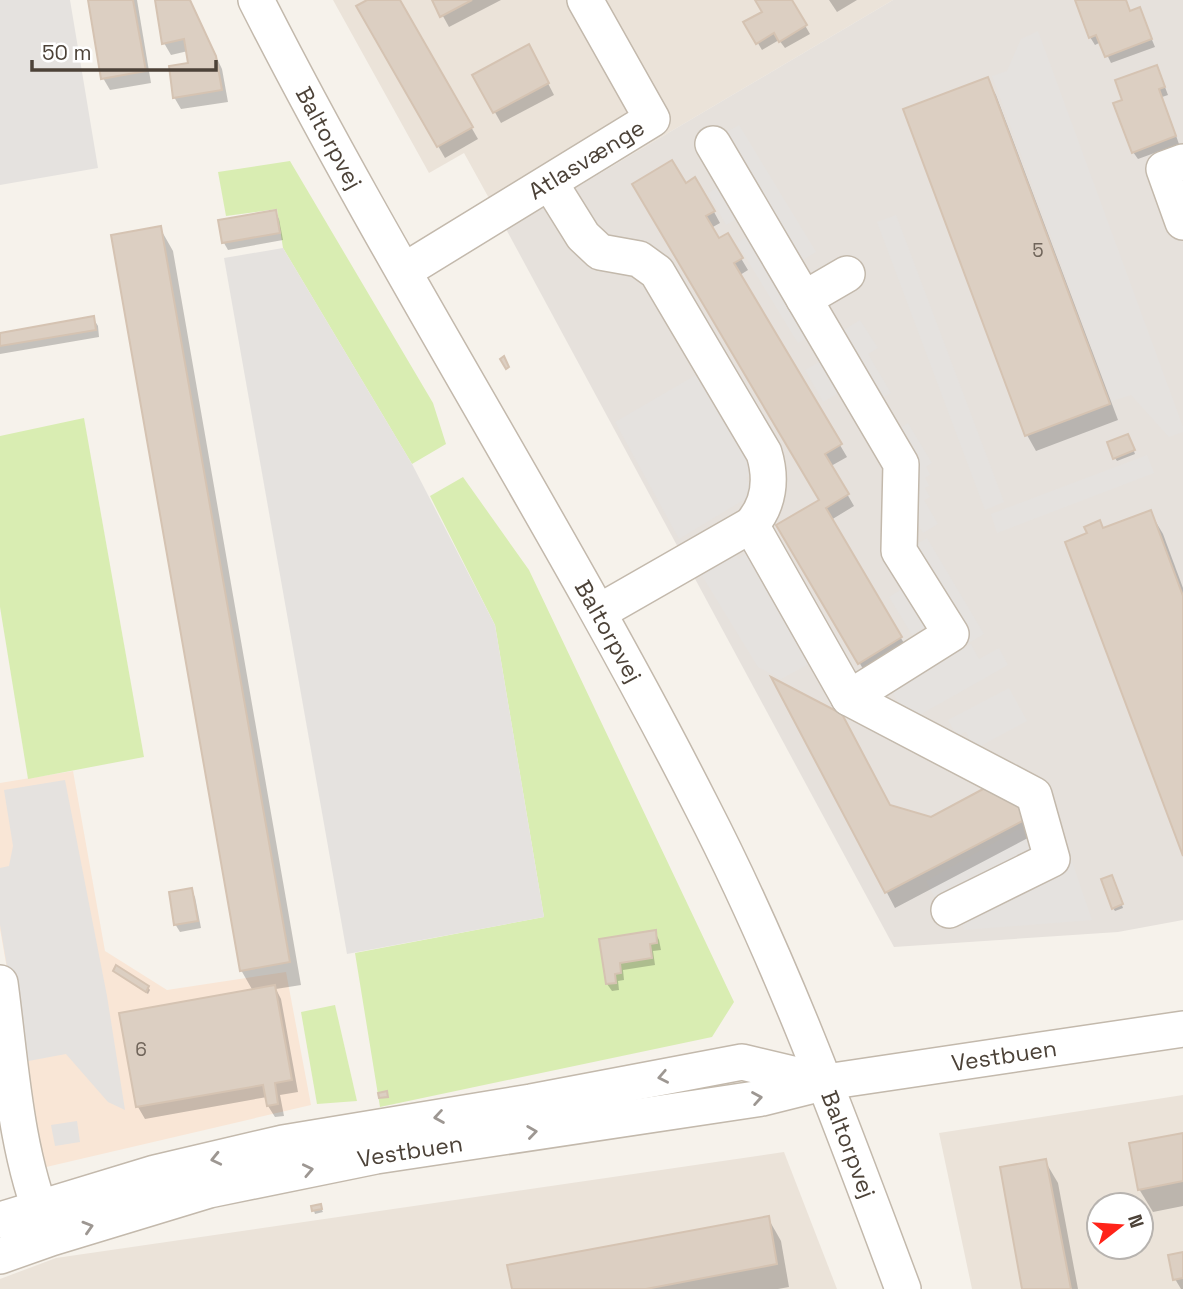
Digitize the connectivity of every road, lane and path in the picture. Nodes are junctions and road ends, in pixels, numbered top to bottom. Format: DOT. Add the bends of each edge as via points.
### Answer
graph roads {
  1 [pos="256,0"];
  2 [pos="585,0"];
  3 [pos="713,144"];
  4 [pos="1183,162"];
  5 [pos="550,183"];
  6 [pos="1183,222"];
  7 [pos="404,271"];
  8 [pos="847,274"];
  9 [pos="804,299"];
  10 [pos="751,525"];
  11 [pos="599,612"];
  12 [pos="849,698"];
  13 [pos="949,910"];
  14 [pos="0,983"];
  15 [pos="1183,1029"];
  16 [pos="826,1082"];
  17 [pos="0,1220"];
  18 [pos="45,1222"];
  19 [pos="0,1256"];
  20 [pos="903,1289"];
  1 -- 7 [label="street, Baltorpvej"];
  2 -- 5 [label="street, Atlasvænge" via="652,119"];
  3 -- 9 [label="street"];
  4 -- 6 [label="street" via="1164,169"];
  5 -- 7 [label="street, Atlasvænge"];
  5 -- 10 [label="street" via="583,236 600,252 639,259 657,272 757,442 770,473 762,512"];
  7 -- 11 [label="street, Baltorpvej"];
  8 -- 9 [label="street"];
  9 -- 12 [label="street" via="901,464 899,551 951,634"];
  10 -- 11 [label="street"];
  10 -- 12 [label="street"];
  11 -- 16 [label="street, Baltorpvej" via="703,807 765,936"];
  12 -- 13 [label="street" via="1034,795 1052,859"];
  14 -- 18 [label="street" via="21,1147"];
  15 -- 16 [label="street, Vestbuen"];
  16 -- 18 [label="street, Vestbuen" via="742,1062 283,1143 155,1173"];
  16 -- 20 [label="street, Baltorpvej"];
  17 -- 18 [label="street, Vestbuen"];
  18 -- 19 [label="street, Vestbuen"];
}
